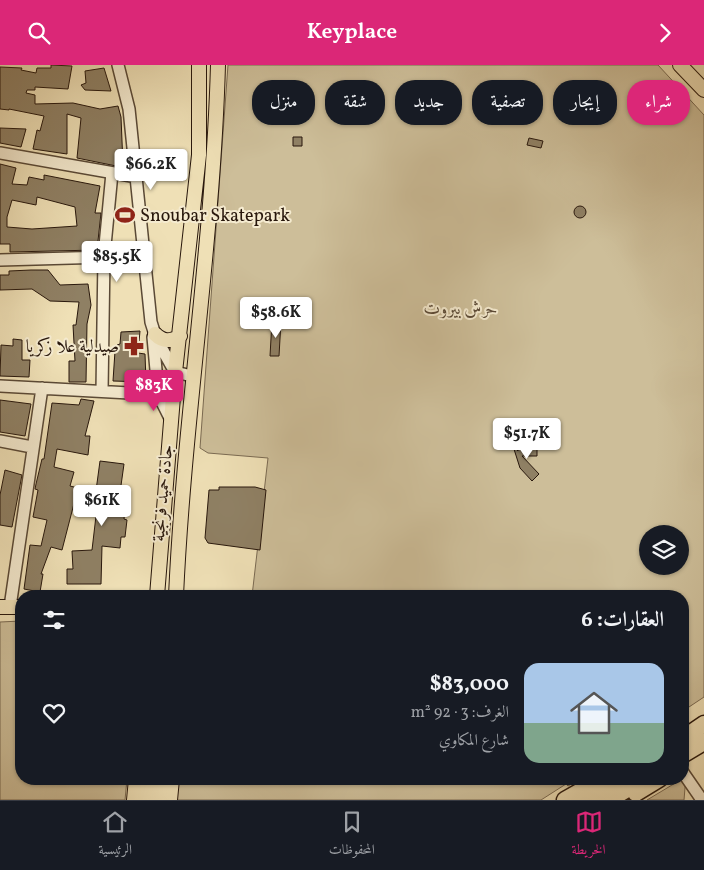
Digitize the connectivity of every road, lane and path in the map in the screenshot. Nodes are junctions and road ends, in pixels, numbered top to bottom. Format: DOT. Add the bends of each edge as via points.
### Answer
graph roads {
  1 [pos="118,65"];
  2 [pos="199,65"];
  3 [pos="218,65"];
  4 [pos="680,65"];
  5 [pos="704,90"];
  6 [pos="0,153"];
  7 [pos="112,173"];
  8 [pos="137,177"];
  9 [pos="104,256"];
  10 [pos="143,256"];
  11 [pos="0,260"];
  12 [pos="153,328"];
  13 [pos="180,336"];
  14 [pos="175,372"];
  15 [pos="192,376"];
  16 [pos="0,386"];
  17 [pos="42,389"];
  18 [pos="102,391"];
  19 [pos="148,394"];
  20 [pos="170,423"];
  21 [pos="0,441"];
  22 [pos="32,447"];
  23 [pos="157,590"];
  24 [pos="176,590"];
  25 [pos="10,607"];
  26 [pos="704,714"];
  27 [pos="689,724"];
  28 [pos="704,724"];
  29 [pos="689,734"];
  30 [pos="704,742"];
  31 [pos="689,751"];
  32 [pos="704,751"];
  33 [pos="689,760"];
  34 [pos="689,781"];
  35 [pos="135,785"];
  36 [pos="147,785"];
  37 [pos="159,785"];
  38 [pos="171,785"];
  39 [pos="591,785"];
  40 [pos="612,785"];
  41 [pos="634,785"];
  42 [pos="649,785"];
  43 [pos="134,800"];
  44 [pos="146,800"];
  45 [pos="158,800"];
  46 [pos="170,800"];
  47 [pos="565,800"];
  48 [pos="588,800"];
  49 [pos="609,800"];
  50 [pos="625,800"];
  51 [pos="702,800"];
  1 -- 8 [label="street"];
  2 -- 13 [label="main road, جادة حميد فرنجية" via="199,155"];
  3 -- 15 [label="main road, جادة حميد فرنجية" via="213,183"];
  4 -- 5 [label="main road"];
  6 -- 7 [label="street"];
  7 -- 8 [label="street"];
  7 -- 9 [label="street"];
  8 -- 10 [label="street"];
  9 -- 10 [label="street"];
  9 -- 11 [label="street"];
  9 -- 18 [label="street"];
  10 -- 12 [label="street"];
  12 -- 13 [label="main road" via="162,340"];
  12 -- 14 [label="street"];
  12 -- 19 [label="street" via="158,381"];
  13 -- 14 [label="main road, جادة حميد فرنجية"];
  14 -- 15 [label="street"];
  14 -- 20 [label="main road, جادة حميد فرنجية"];
  15 -- 24 [label="main road, جادة حميد فرنجية"];
  16 -- 17 [label="street"];
  17 -- 18 [label="street"];
  17 -- 22 [label="street"];
  18 -- 19 [label="street"];
  19 -- 20 [label="street" via="162,402 168,410"];
  20 -- 23 [label="main road, جادة حميد فرنجية"];
  21 -- 22 [label="street"];
  22 -- 25 [label="street"];
  26 -- 27 [label="highway"];
  28 -- 29 [label="highway"];
  30 -- 31 [label="highway"];
  32 -- 33 [label="highway"];
  34 -- 51 [label="street"];
  35 -- 43 [label="main road"];
  36 -- 44 [label="highway"];
  37 -- 45 [label="highway"];
  38 -- 46 [label="main road"];
  39 -- 47 [label="highway"];
  40 -- 48 [label="highway"];
  41 -- 49 [label="highway"];
  42 -- 50 [label="highway"];
}
